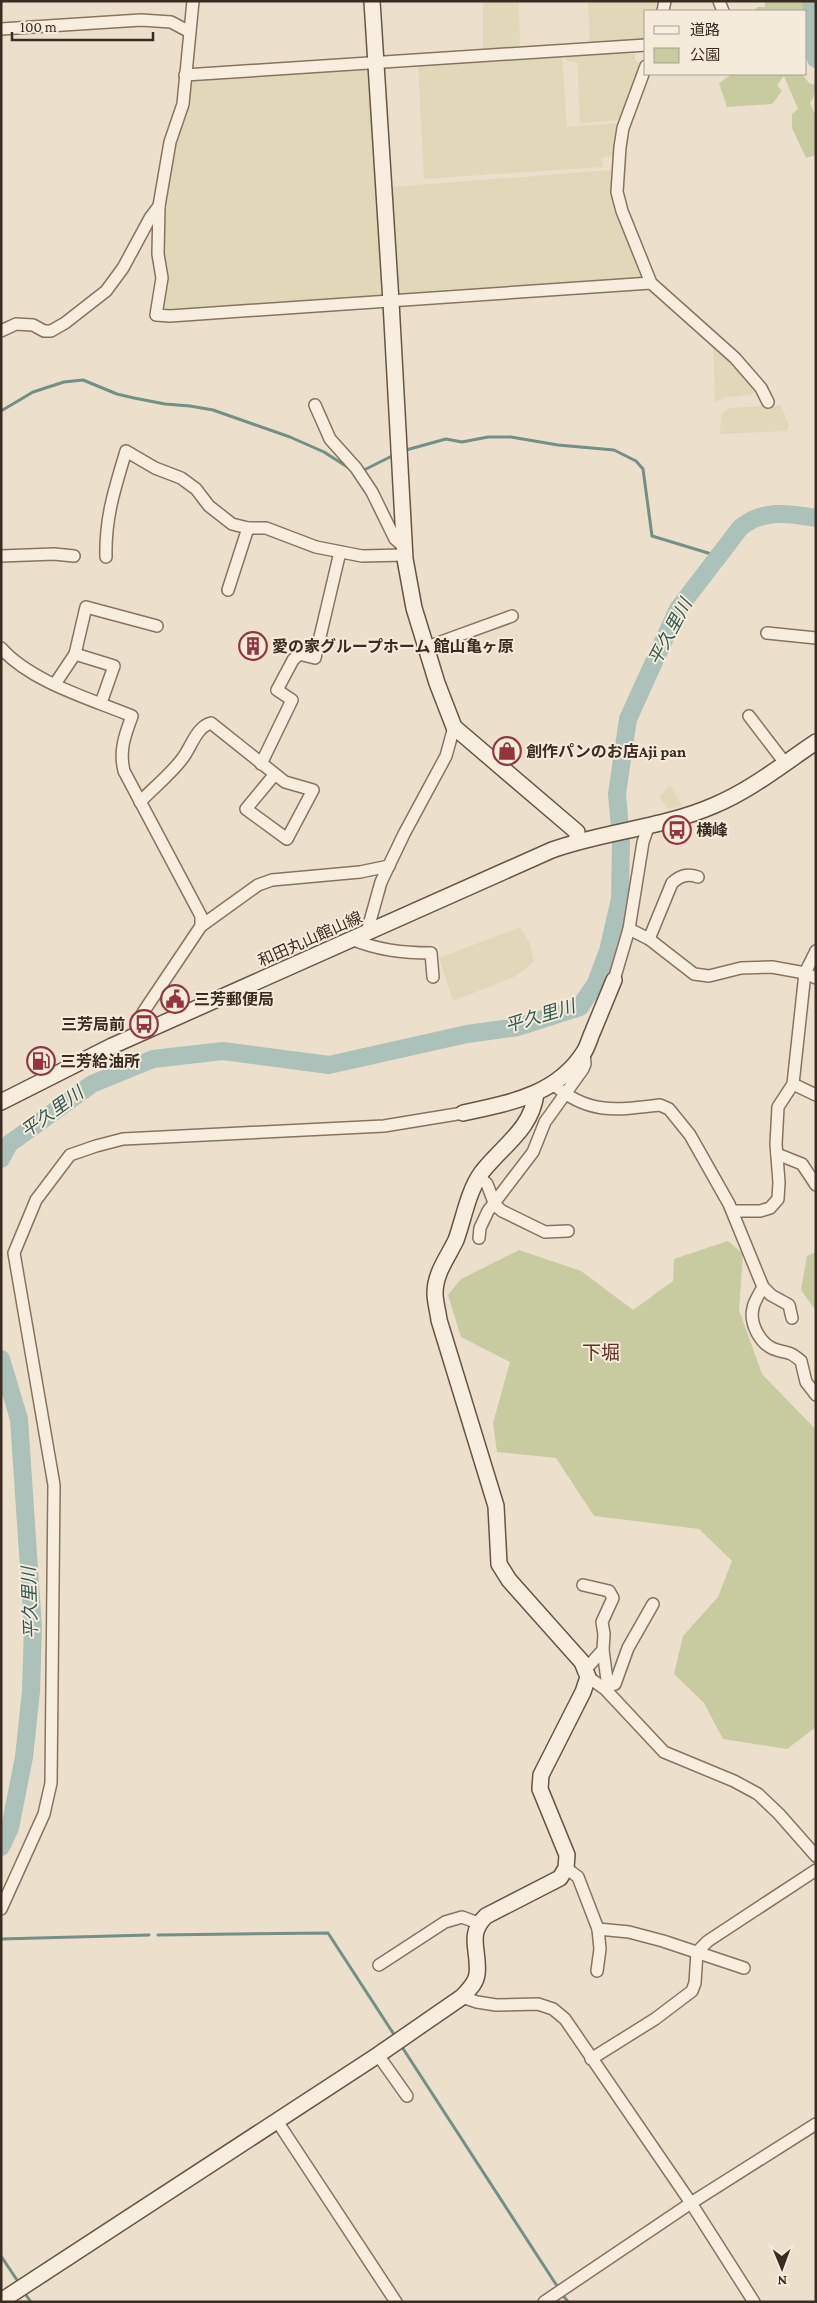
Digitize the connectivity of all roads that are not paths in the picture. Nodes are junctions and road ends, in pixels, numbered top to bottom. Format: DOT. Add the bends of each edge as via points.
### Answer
graph roads {
  1 [pos="193,1"];
  2 [pos="372,1"];
  3 [pos="1,29"];
  4 [pos="188,31"];
  5 [pos="644,45"];
  6 [pos="376,62"];
  7 [pos="644,71"];
  8 [pos="185,75"];
  9 [pos="159,206"];
  10 [pos="651,283"];
  11 [pos="391,302"];
  12 [pos="1,331"];
  13 [pos="768,402"];
  14 [pos="315,405"];
  15 [pos="248,528"];
  16 [pos="405,551"];
  17 [pos="340,552"];
  18 [pos="1,556"];
  19 [pos="74,556"];
  20 [pos="106,556"];
  21 [pos="228,590"];
  22 [pos="512,616"];
  23 [pos="157,626"];
  24 [pos="767,633"];
  25 [pos="816,638"];
  26 [pos="427,647"];
  27 [pos="1,648"];
  28 [pos="75,654"];
  29 [pos="55,684"];
  30 [pos="101,703"];
  31 [pos="749,716"];
  32 [pos="454,727"];
  33 [pos="816,742"];
  34 [pos="785,763"];
  35 [pos="261,764"];
  36 [pos="275,774"];
  37 [pos="140,802"];
  38 [pos="645,826"];
  39 [pos="580,840"];
  40 [pos="389,866"];
  41 [pos="698,877"];
  42 [pos="201,926"];
  43 [pos="629,929"];
  44 [pos="367,932"];
  45 [pos="351,939"];
  46 [pos="649,939"];
  47 [pos="816,951"];
  48 [pos="811,975"];
  49 [pos="433,977"];
  50 [pos="614,980"];
  51 [pos="136,1037"];
  52 [pos="584,1052"];
  53 [pos="553,1084"];
  54 [pos="793,1084"];
  55 [pos="536,1094"];
  56 [pos="564,1094"];
  57 [pos="816,1095"];
  58 [pos="1,1102"];
  59 [pos="463,1113"];
  60 [pos="777,1154"];
  61 [pos="479,1177"];
  62 [pos="816,1185"];
  63 [pos="495,1205"];
  64 [pos="733,1211"];
  65 [pos="568,1231"];
  66 [pos="479,1238"];
  67 [pos="763,1287"];
  68 [pos="792,1318"];
  69 [pos="815,1392"];
  70 [pos="583,1586"];
  71 [pos="653,1604"];
  72 [pos="603,1650"];
  73 [pos="586,1674"];
  74 [pos="816,1856"];
  75 [pos="566,1868"];
  76 [pos="816,1870"];
  77 [pos="1,1909"];
  78 [pos="478,1923"];
  79 [pos="598,1929"];
  80 [pos="697,1952"];
  81 [pos="379,1966"];
  82 [pos="744,1968"];
  83 [pos="597,1971"];
  84 [pos="462,1997"];
  85 [pos="378,2055"];
  86 [pos="591,2058"];
  87 [pos="407,2096"];
  88 [pos="277,2121"];
  89 [pos="816,2124"];
  90 [pos="691,2203"];
  91 [pos="546,2300"];
  92 [pos="1,2301"];
  93 [pos="396,2302"];
  94 [pos="754,2302"];
  1 -- 4 [label="street"];
  2 -- 6 [label="street"];
  3 -- 4 [label="street" via="141,20 171,22"];
  4 -- 8 [label="street"];
  5 -- 6 [label="street"];
  6 -- 8 [label="street"];
  6 -- 11 [label="street"];
  7 -- 10 [label="street" via="623,128 617,192"];
  8 -- 9 [label="street" via="183,104 170,142"];
  9 -- 11 [label="street" via="158,254 162,278 156,315"];
  9 -- 12 [label="street" via="123,268 106,291 87,307 51,331 16,324"];
  10 -- 11 [label="street"];
  10 -- 13 [label="street" via="751,374"];
  11 -- 16 [label="street"];
  14 -- 16 [label="street" via="330,438 372,492 395,540"];
  15 -- 17 [label="street" via="266,528 316,547"];
  15 -- 20 [label="street" via="232,524 181,478 126,451 105,530"];
  15 -- 21 [label="street"];
  16 -- 17 [label="street" via="362,556"];
  16 -- 26 [label="street" via="414,608"];
  17 -- 35 [label="street" via="314,658 299,654 277,690 292,700"];
  18 -- 19 [label="street"];
  22 -- 26 [label="street"];
  23 -- 28 [label="street" via="86,606"];
  24 -- 25 [label="street"];
  26 -- 32 [label="street"];
  27 -- 29 [label="street" via="18,666"];
  28 -- 29 [label="street"];
  28 -- 30 [label="street" via="114,666"];
  29 -- 30 [label="street"];
  30 -- 37 [label="street" via="132,716 121,757 124,771"];
  31 -- 34 [label="street"];
  32 -- 39 [label="street" via="577,832"];
  32 -- 40 [label="street" via="446,756"];
  33 -- 34 [label="street, 和田丸山館山線"];
  34 -- 38 [label="street, 和田丸山館山線" via="715,806"];
  35 -- 36 [label="street"];
  35 -- 37 [label="street" via="211,723 205,724 182,759"];
  36 -- 36 [label="street" via="285,782 313,790 287,839 246,809"];
  37 -- 42 [label="street" via="201,916"];
  38 -- 39 [label="street, 和田丸山館山線"];
  38 -- 43 [label="street"];
  39 -- 44 [label="street, 和田丸山館山線"];
  40 -- 42 [label="street" via="360,872 272,880 258,885"];
  40 -- 44 [label="street" via="381,882"];
  41 -- 46 [label="street" via="680,876 672,883"];
  42 -- 51 [label="street" via="144,1011 137,1023"];
  43 -- 46 [label="street"];
  43 -- 50 [label="street"];
  44 -- 45 [label="street, 和田丸山館山線"];
  45 -- 49 [label="street" via="373,948 431,953"];
  45 -- 51 [label="street, 和田丸山館山線"];
  46 -- 48 [label="street" via="694,974 709,976 741,968 772,967"];
  47 -- 48 [label="street"];
  48 -- 54 [label="street"];
  50 -- 52 [label="street"];
  51 -- 58 [label="street, 和田丸山館山線"];
  52 -- 53 [label="street"];
  52 -- 56 [label="street" via="585,1064"];
  53 -- 55 [label="street"];
  53 -- 56 [label="street"];
  54 -- 57 [label="street"];
  54 -- 60 [label="street" via="778,1107"];
  55 -- 59 [label="street"];
  55 -- 61 [label="street" via="528,1121"];
  56 -- 63 [label="street" via="545,1122 534,1152"];
  56 -- 64 [label="street" via="595,1108 660,1105 668,1109 690,1135"];
  59 -- 77 [label="street" via="384,1126 123,1139 70,1155 36,1200 14,1252 54,1485 50,1782 44,1814"];
  60 -- 62 [label="street" via="802,1164"];
  60 -- 64 [label="street" via="778,1199 770,1208 760,1211"];
  61 -- 63 [label="street" via="487,1184"];
  61 -- 73 [label="street" via="439,1273 435,1293 439,1320 496,1506 499,1564 509,1580 582,1662"];
  63 -- 65 [label="street" via="545,1232"];
  63 -- 66 [label="street" via="488,1211"];
  64 -- 67 [label="street"];
  67 -- 68 [label="street" via="789,1305"];
  67 -- 69 [label="street" via="753,1307 756,1330 764,1343 777,1350 788,1351 801,1361 806,1382"];
  70 -- 72 [label="street" via="609,1591 613,1598 602,1622"];
  71 -- 72 [label="street" via="628,1648 615,1684 610,1685 607,1680"];
  72 -- 73 [label="street"];
  73 -- 74 [label="street" via="605,1689 664,1752 758,1794"];
  73 -- 75 [label="street" via="583,1692 541,1775 540,1788 567,1855"];
  75 -- 78 [label="street" via="560,1878"];
  75 -- 79 [label="street" via="578,1877"];
  76 -- 80 [label="street" via="708,1941"];
  78 -- 81 [label="street" via="462,1917 446,1922"];
  78 -- 84 [label="street" via="475,1930 477,1975 472,1987"];
  79 -- 80 [label="street" via="629,1932"];
  79 -- 83 [label="street"];
  80 -- 82 [label="street"];
  80 -- 86 [label="street" via="692,1991 655,2019"];
  84 -- 85 [label="street"];
  84 -- 86 [label="street" via="496,2005 538,2004 553,2009 565,2019"];
  85 -- 87 [label="street"];
  85 -- 88 [label="street"];
  86 -- 90 [label="street"];
  88 -- 92 [label="street"];
  88 -- 93 [label="street"];
  89 -- 90 [label="street"];
  90 -- 91 [label="street"];
  90 -- 94 [label="street"];
}
